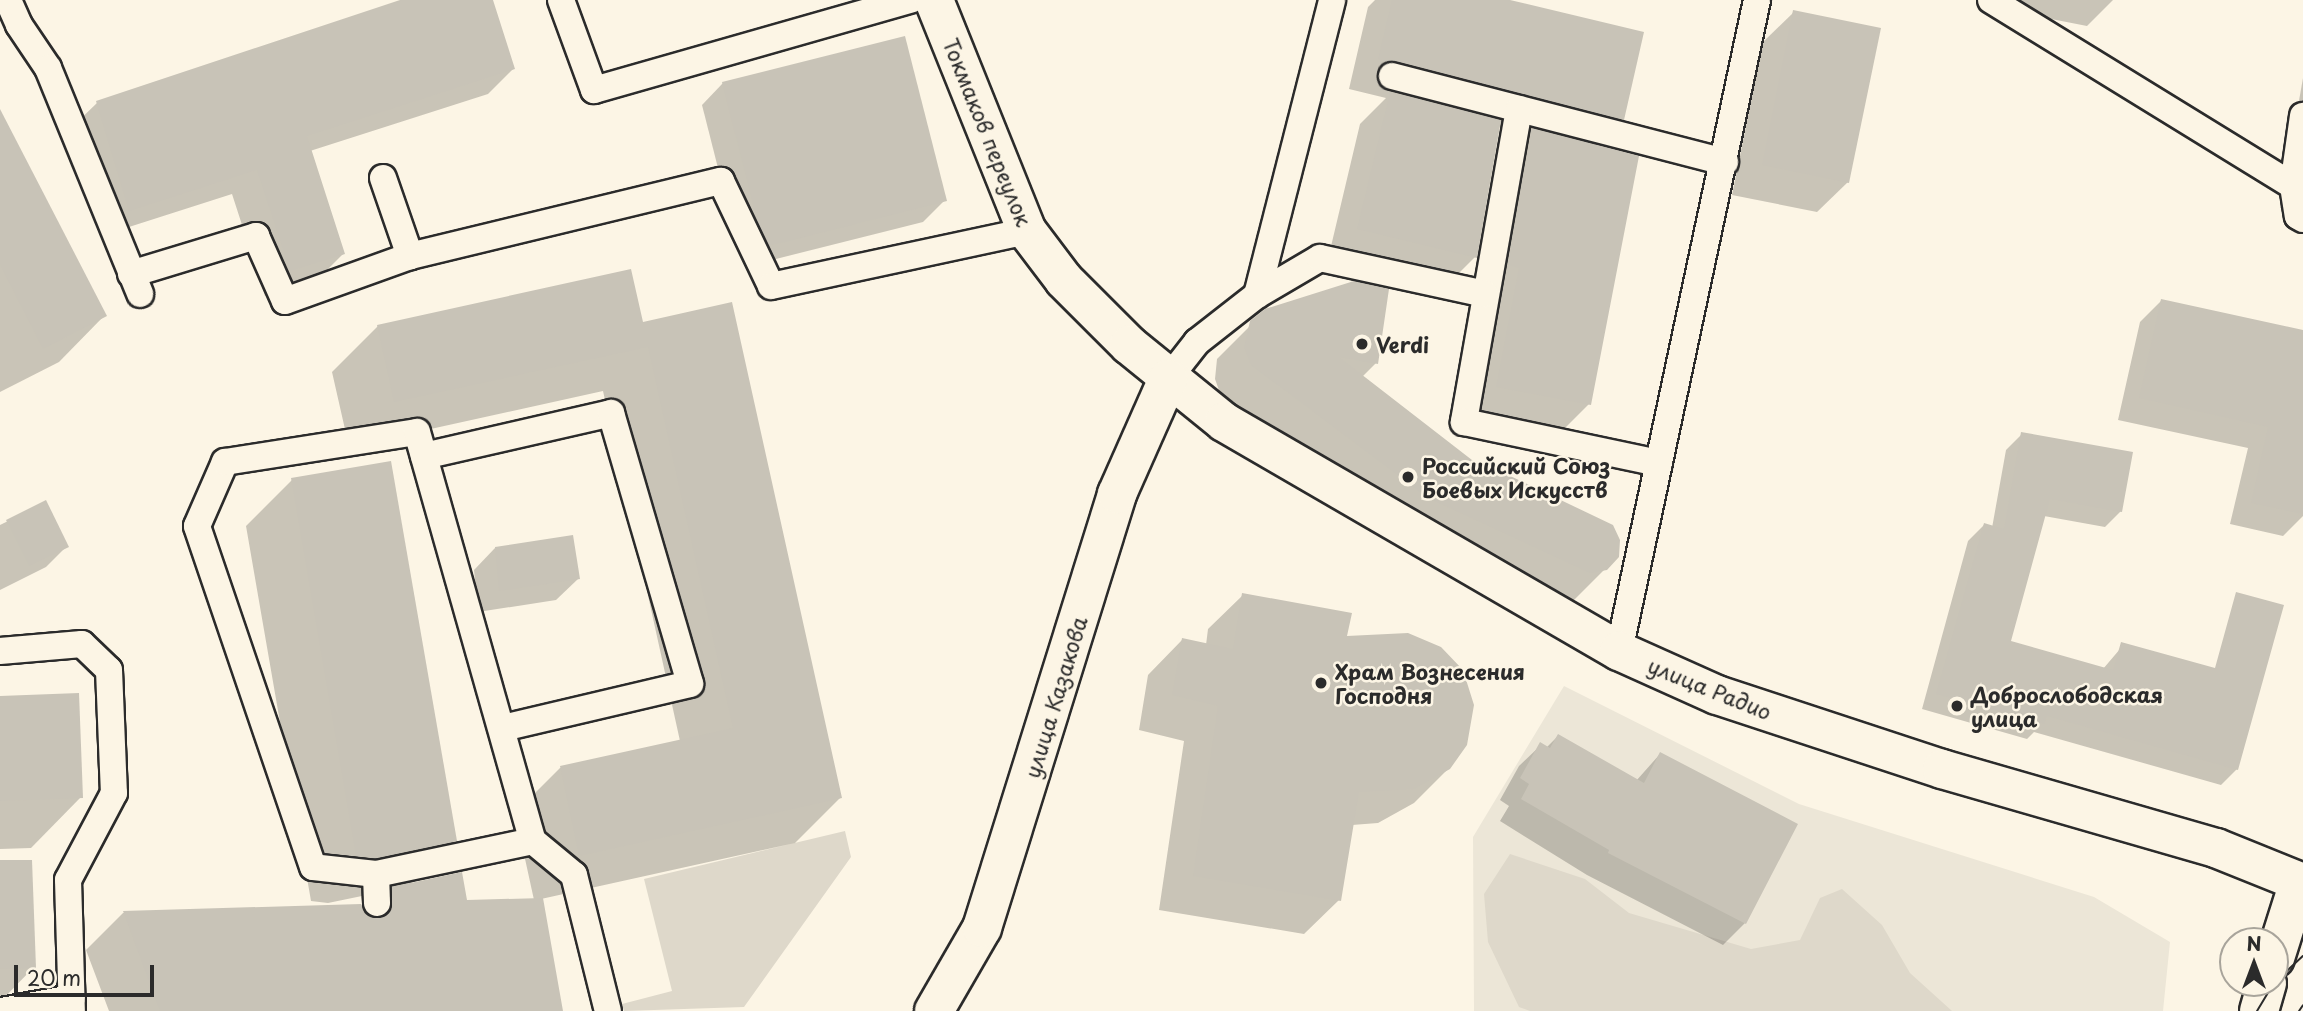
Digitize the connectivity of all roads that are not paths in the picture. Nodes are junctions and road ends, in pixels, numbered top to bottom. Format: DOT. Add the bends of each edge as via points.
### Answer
graph roads {
  1 [pos="8,0"];
  2 [pos="561,0"];
  3 [pos="910,0"];
  4 [pos="934,0"];
  5 [pos="1332,0"];
  6 [pos="1757,0"];
  7 [pos="1992,0"];
  8 [pos="1392,76"];
  9 [pos="1519,109"];
  10 [pos="2303,116"];
  11 [pos="1725,162"];
  12 [pos="383,178"];
  13 [pos="2293,186"];
  14 [pos="2303,219"];
  15 [pos="1027,231"];
  16 [pos="410,256"];
  17 [pos="1485,294"];
  18 [pos="1257,295"];
  19 [pos="1168,379"];
  20 [pos="424,456"];
  21 [pos="1659,463"];
  22 [pos="0,651"];
  23 [pos="1619,651"];
  24 [pos="502,728"];
  25 [pos="533,841"];
  26 [pos="376,874"];
  27 [pos="2301,883"];
  28 [pos="377,903"];
  29 [pos="2286,927"];
  30 [pos="72,1004"];
  31 [pos="940,1009"];
  32 [pos="2,1011"];
  33 [pos="608,1011"];
  1 -- 16 [label="lane" via="48,68 136,284 256,236 285,301"];
  2 -- 3 [label="lane" via="594,90"];
  4 -- 15 [label="street, Токмаков переулок"];
  5 -- 18 [label="lane"];
  6 -- 11 [label="lane"];
  7 -- 13 [label="lane"];
  8 -- 9 [label="lane"];
  9 -- 11 [label="lane"];
  9 -- 17 [label="lane"];
  10 -- 13 [label="lane"];
  11 -- 21 [label="lane"];
  12 -- 16 [label="lane"];
  13 -- 14 [label="lane" via="2298,216"];
  15 -- 16 [label="lane" via="771,286 721,181"];
  15 -- 19 [label="street, Токмаков переулок" via="1064,280"];
  17 -- 18 [label="lane" via="1320,258"];
  17 -- 21 [label="lane" via="1464,422"];
  18 -- 19 [label="lane" via="1197,342"];
  19 -- 23 [label="street, улица Радио" via="1234,428"];
  19 -- 31 [label="street, улица Казакова" via="1117,494 982,928"];
  20 -- 24 [label="lane"];
  20 -- 24 [label="lane" via="611,413 690,684"];
  20 -- 26 [label="lane" via="417,432 225,462 197,526 313,867"];
  21 -- 23 [label="lane"];
  22 -- 30 [label="lane" via="82,645 109,670 114,793 68,880"];
  23 -- 27 [label="street, улица Радио" via="1717,695 1942,769 2216,848"];
  24 -- 25 [label="lane"];
  25 -- 26 [label="lane"];
  25 -- 33 [label="lane" via="574,875"];
  26 -- 28 [label="lane"];
  27 -- 29 [label="street"];
  30 -- 32 [label="lane"];
}
